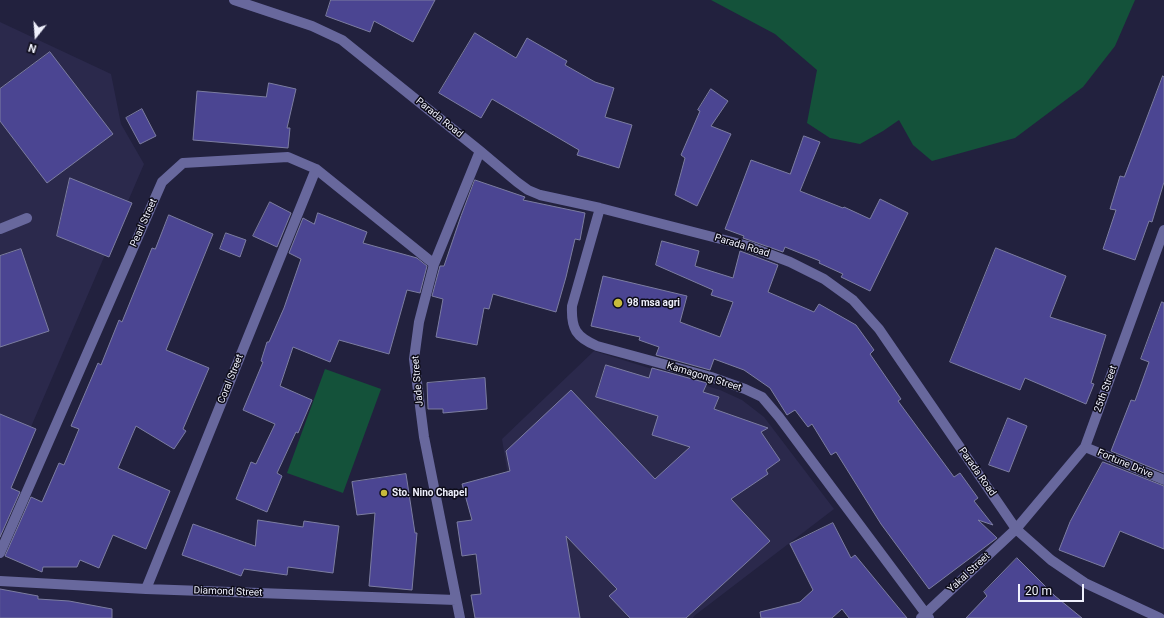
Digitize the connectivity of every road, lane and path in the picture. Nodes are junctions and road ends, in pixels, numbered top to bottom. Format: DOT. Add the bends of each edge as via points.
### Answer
graph roads {
  1 [pos="234,0"];
  2 [pos="480,151"];
  3 [pos="316,168"];
  4 [pos="600,208"];
  5 [pos="27,218"];
  6 [pos="0,230"];
  7 [pos="1164,230"];
  8 [pos="434,264"];
  9 [pos="1085,447"];
  10 [pos="1164,480"];
  11 [pos="1016,529"];
  12 [pos="0,553"];
  13 [pos="0,581"];
  14 [pos="146,589"];
  15 [pos="456,600"];
  16 [pos="925,617"];
  17 [pos="460,618"];
  18 [pos="1160,618"];
  1 -- 2 [label="street, Parada Road" via="312,26 342,40"];
  2 -- 4 [label="street, Parada Road" via="528,190"];
  2 -- 8 [label="street, Jade Street"];
  3 -- 8 [label="street, Pearl Street"];
  3 -- 12 [label="street, Pearl Street" via="288,156 183,163 162,182"];
  3 -- 14 [label="street, Coral Street"];
  4 -- 11 [label="street, Parada Road" via="748,246 790,262 824,279 853,300 879,329"];
  4 -- 16 [label="street, Kamagong Street" via="572,306 571,321 577,332 586,341 597,346 711,377 762,397"];
  5 -- 6 [label="street"];
  7 -- 9 [label="street, 25th Street"];
  8 -- 15 [label="street, Jade Street" via="419,322 414,359 424,437"];
  9 -- 10 [label="street, Fortune Drive"];
  9 -- 11 [label="street, 25th Street"];
  11 -- 16 [label="street, Yakal Street"];
  11 -- 18 [label="street, Parada Road" via="1051,560 1085,583"];
  13 -- 14 [label="street, Diamond Street"];
  14 -- 15 [label="street, Diamond Street"];
  15 -- 17 [label="street, Jade Street"];
}
